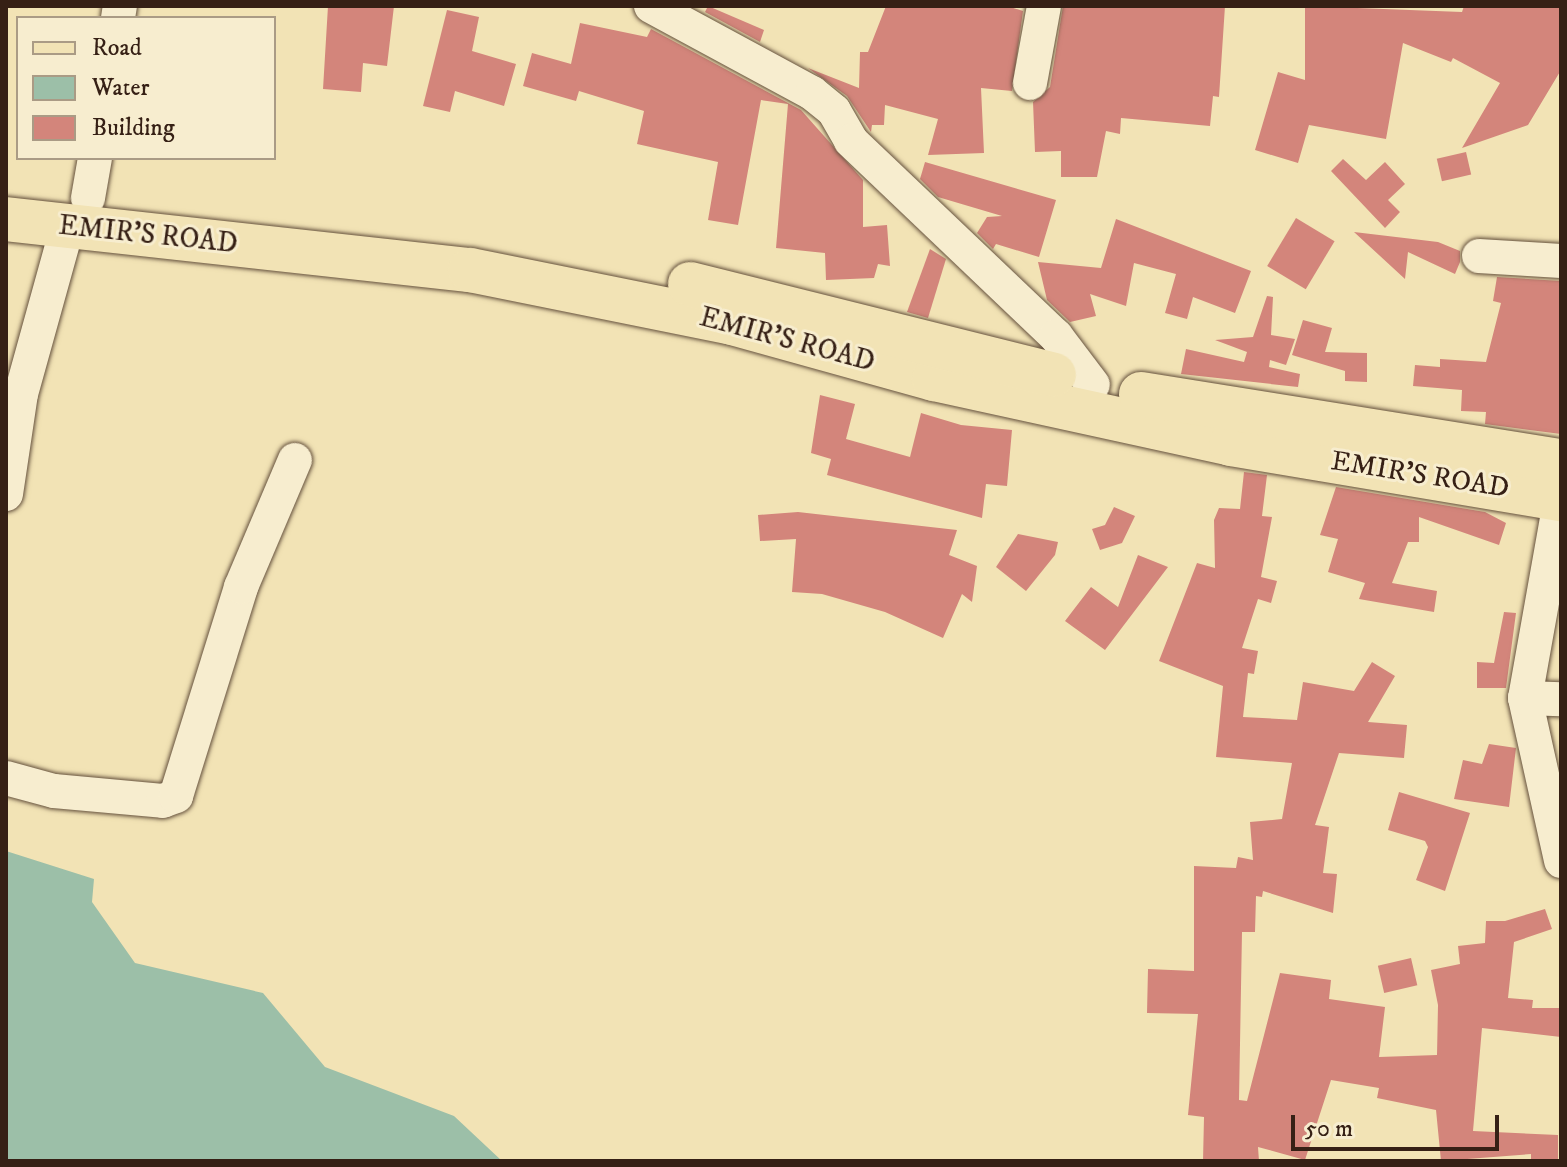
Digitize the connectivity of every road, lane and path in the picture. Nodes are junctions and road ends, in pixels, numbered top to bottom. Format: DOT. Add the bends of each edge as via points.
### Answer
graph roads {
  1 [pos="651,6"];
  2 [pos="1044,6"];
  3 [pos="1030,83"];
  4 [pos="6,191"];
  5 [pos="84,194"];
  6 [pos="6,219"];
  7 [pos="1479,256"];
  8 [pos="1561,261"];
  9 [pos="1093,385"];
  10 [pos="295,460"];
  11 [pos="1561,461"];
  12 [pos="6,494"];
  13 [pos="1561,497"];
  14 [pos="1525,698"];
  15 [pos="1561,699"];
  16 [pos="6,778"];
  17 [pos="1561,861"];
  1 -- 9 [label="street" via="812,93 834,111 851,141 1056,336"];
  2 -- 3 [label="street"];
  4 -- 5 [label="main road, EMIR'S ROAD"];
  5 -- 6 [label="main road, EMIR'S ROAD"];
  5 -- 9 [label="main road, EMIR'S ROAD" via="469,241 741,294"];
  5 -- 12 [label="street" via="21,394"];
  5 -- 13 [label="main road, EMIR'S ROAD" via="732,323 934,379 1231,444"];
  7 -- 8 [label="street"];
  9 -- 11 [label="main road, EMIR'S ROAD"];
  10 -- 16 [label="street" via="241,587 176,796 163,801 69,792"];
  13 -- 14 [label="street"];
  14 -- 15 [label="street"];
  14 -- 17 [label="street"];
}
